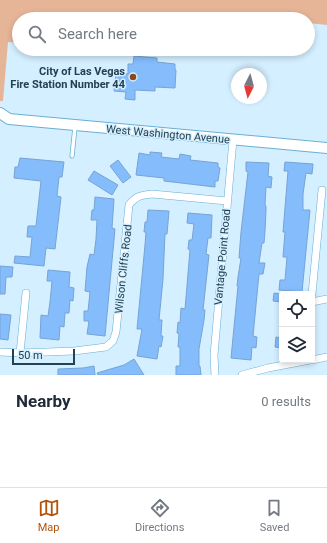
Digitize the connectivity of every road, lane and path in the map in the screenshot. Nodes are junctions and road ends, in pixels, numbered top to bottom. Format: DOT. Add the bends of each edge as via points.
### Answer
graph roads {
  1 [pos="0,113"];
  2 [pos="4,121"];
  3 [pos="75,126"];
  4 [pos="233,140"];
  5 [pos="327,148"];
  6 [pos="72,156"];
  7 [pos="322,190"];
  8 [pos="227,201"];
  9 [pos="312,291"];
  10 [pos="26,293"];
  11 [pos="327,299"];
  12 [pos="315,301"];
  13 [pos="0,352"];
  14 [pos="20,353"];
  15 [pos="327,356"];
  16 [pos="315,359"];
  17 [pos="294,363"];
  18 [pos="215,375"];
  19 [pos="242,375"];
  1 -- 2 [label="main road, West Washington Avenue"];
  2 -- 3 [label="main road, West Washington Avenue"];
  3 -- 4 [label="main road, West Washington Avenue"];
  3 -- 6 [label="lane"];
  4 -- 5 [label="main road, West Washington Avenue"];
  4 -- 8 [label="street, Vantage Point Road"];
  7 -- 9 [label="street"];
  8 -- 14 [label="street, Wilson Cliffs Road" via="152,194 135,198 129,205 113,341 106,347"];
  8 -- 18 [label="street, Vantage Point Road" via="214,355"];
  10 -- 14 [label="street"];
  11 -- 12 [label="street"];
  13 -- 14 [label="street"];
  15 -- 16 [label="street"];
  17 -- 19 [label="street"];
}
